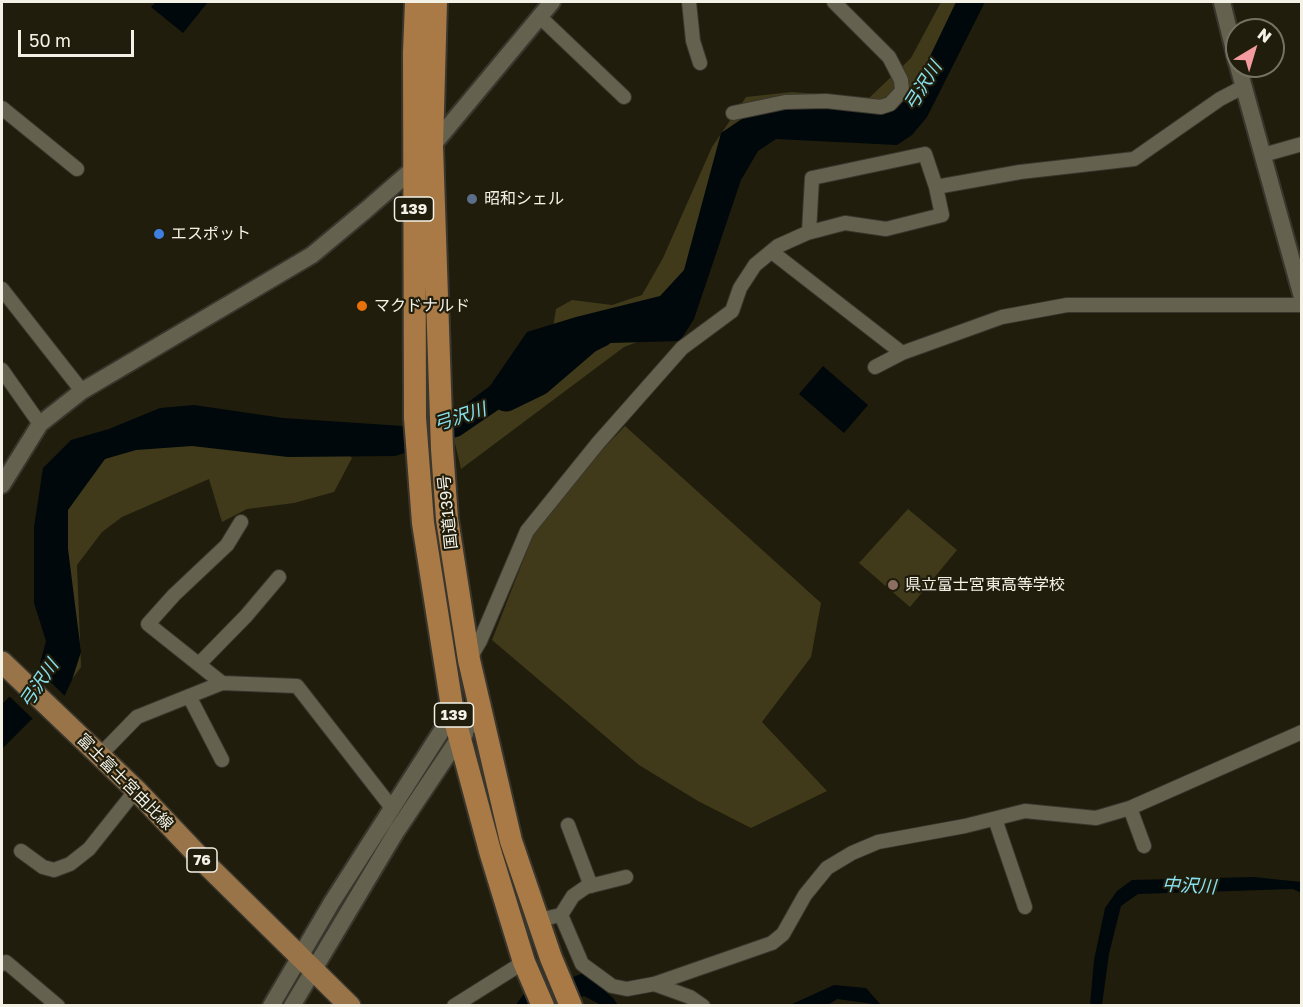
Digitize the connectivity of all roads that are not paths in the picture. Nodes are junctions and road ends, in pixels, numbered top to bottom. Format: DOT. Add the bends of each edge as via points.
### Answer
graph roads {
  1 [pos="416,2"];
  2 [pos="436,2"];
  3 [pos="552,2"];
  4 [pos="689,2"];
  5 [pos="834,2"];
  6 [pos="1222,2"];
  7 [pos="539,16"];
  8 [pos="1226,18"];
  9 [pos="700,63"];
  10 [pos="1241,78"];
  11 [pos="1243,87"];
  12 [pos="624,97"];
  13 [pos="2,108"];
  14 [pos="733,113"];
  15 [pos="1302,144"];
  16 [pos="432,146"];
  17 [pos="1263,156"];
  18 [pos="414,168"];
  19 [pos="77,169"];
  20 [pos="936,187"];
  21 [pos="809,232"];
  22 [pos="772,252"];
  23 [pos="1300,288"];
  24 [pos="2,289"];
  25 [pos="1302,305"];
  26 [pos="902,353"];
  27 [pos="875,367"];
  28 [pos="2,370"];
  29 [pos="82,391"];
  30 [pos="40,424"];
  31 [pos="2,485"];
  32 [pos="241,522"];
  33 [pos="279,577"];
  34 [pos="469,660"];
  35 [pos="2,662"];
  36 [pos="200,663"];
  37 [pos="222,683"];
  38 [pos="189,696"];
  39 [pos="453,713"];
  40 [pos="486,730"];
  41 [pos="1302,732"];
  42 [pos="461,735"];
  43 [pos="100,755"];
  44 [pos="222,760"];
  45 [pos="136,790"];
  46 [pos="392,808"];
  47 [pos="1130,808"];
  48 [pos="995,819"];
  49 [pos="568,825"];
  50 [pos="1144,846"];
  51 [pos="21,851"];
  52 [pos="626,877"];
  53 [pos="591,886"];
  54 [pos="1025,907"];
  55 [pos="561,915"];
  56 [pos="538,920"];
  57 [pos="2,964"];
  58 [pos="306,964"];
  59 [pos="525,965"];
  60 [pos="654,984"];
  61 [pos="58,1005"];
  62 [pos="271,1005"];
  63 [pos="292,1005"];
  64 [pos="350,1005"];
  65 [pos="454,1005"];
  66 [pos="543,1005"];
  67 [pos="571,1005"];
  68 [pos="704,1005"];
  1 -- 18 [label="highway, 国道139号 / 139"];
  2 -- 16 [label="highway, 国道139号 / 139"];
  3 -- 7 [label="street"];
  4 -- 9 [label="street"];
  5 -- 14 [label="street" via="889,57 902,80 902,91 890,104 881,107 826,101 785,102"];
  6 -- 8 [label="street"];
  7 -- 12 [label="street"];
  7 -- 16 [label="street"];
  10 -- 11 [label="street"];
  11 -- 17 [label="street"];
  11 -- 20 [label="street" via="1134,159 1020,172"];
  13 -- 19 [label="street"];
  15 -- 17 [label="street"];
  16 -- 18 [label="street"];
  16 -- 34 [label="highway, 国道139号 / 139" via="447,519"];
  17 -- 23 [label="street"];
  18 -- 29 [label="street" via="312,255"];
  18 -- 39 [label="highway, 国道139号 / 139" via="415,417 423,523"];
  20 -- 21 [label="street" via="942,215 886,229 845,224"];
  20 -- 21 [label="street" via="926,154 812,178"];
  21 -- 22 [label="street"];
  22 -- 26 [label="street"];
  22 -- 34 [label="street" via="755,265 740,288 732,311 682,348 526,531"];
  24 -- 29 [label="street"];
  25 -- 26 [label="street" via="1067,304 1002,317"];
  26 -- 27 [label="street"];
  28 -- 30 [label="street"];
  29 -- 30 [label="street"];
  30 -- 31 [label="street"];
  32 -- 36 [label="street" via="227,545 148,624"];
  33 -- 36 [label="street"];
  34 -- 40 [label="highway, 国道139号 / 139"];
  35 -- 43 [label="main road, 富士富士宮由比線 / 76"];
  36 -- 37 [label="street"];
  37 -- 38 [label="street"];
  37 -- 46 [label="street" via="297,686"];
  38 -- 43 [label="street" via="137,717"];
  38 -- 44 [label="street"];
  39 -- 40 [label="street"];
  39 -- 42 [label="highway, 国道139号 / 139"];
  39 -- 46 [label="street"];
  40 -- 42 [label="street"];
  40 -- 56 [label="highway, 国道139号 / 139" via="511,841"];
  41 -- 47 [label="street"];
  42 -- 58 [label="street"];
  42 -- 59 [label="highway, 国道139号 / 139"];
  43 -- 45 [label="main road, 富士富士宮由比線 / 76"];
  45 -- 51 [label="street" via="90,849 70,864 54,870"];
  45 -- 58 [label="main road, 富士富士宮由比線 / 76"];
  46 -- 58 [label="street"];
  47 -- 48 [label="street" via="1096,818 1025,811"];
  47 -- 50 [label="street"];
  48 -- 54 [label="street"];
  48 -- 60 [label="street" via="878,842 852,853 827,868 783,934 772,944"];
  49 -- 53 [label="street"];
  52 -- 53 [label="street"];
  53 -- 55 [label="street" via="573,896"];
  55 -- 56 [label="street"];
  55 -- 60 [label="street" via="582,964 612,986 627,989"];
  56 -- 67 [label="highway, 国道139号 / 139"];
  57 -- 61 [label="street" via="6,962"];
  58 -- 62 [label="street"];
  58 -- 63 [label="street"];
  58 -- 64 [label="main road, 富士富士宮由比線 / 76"];
  59 -- 65 [label="street"];
  59 -- 66 [label="highway, 国道139号 / 139"];
  60 -- 68 [label="street"];
}
